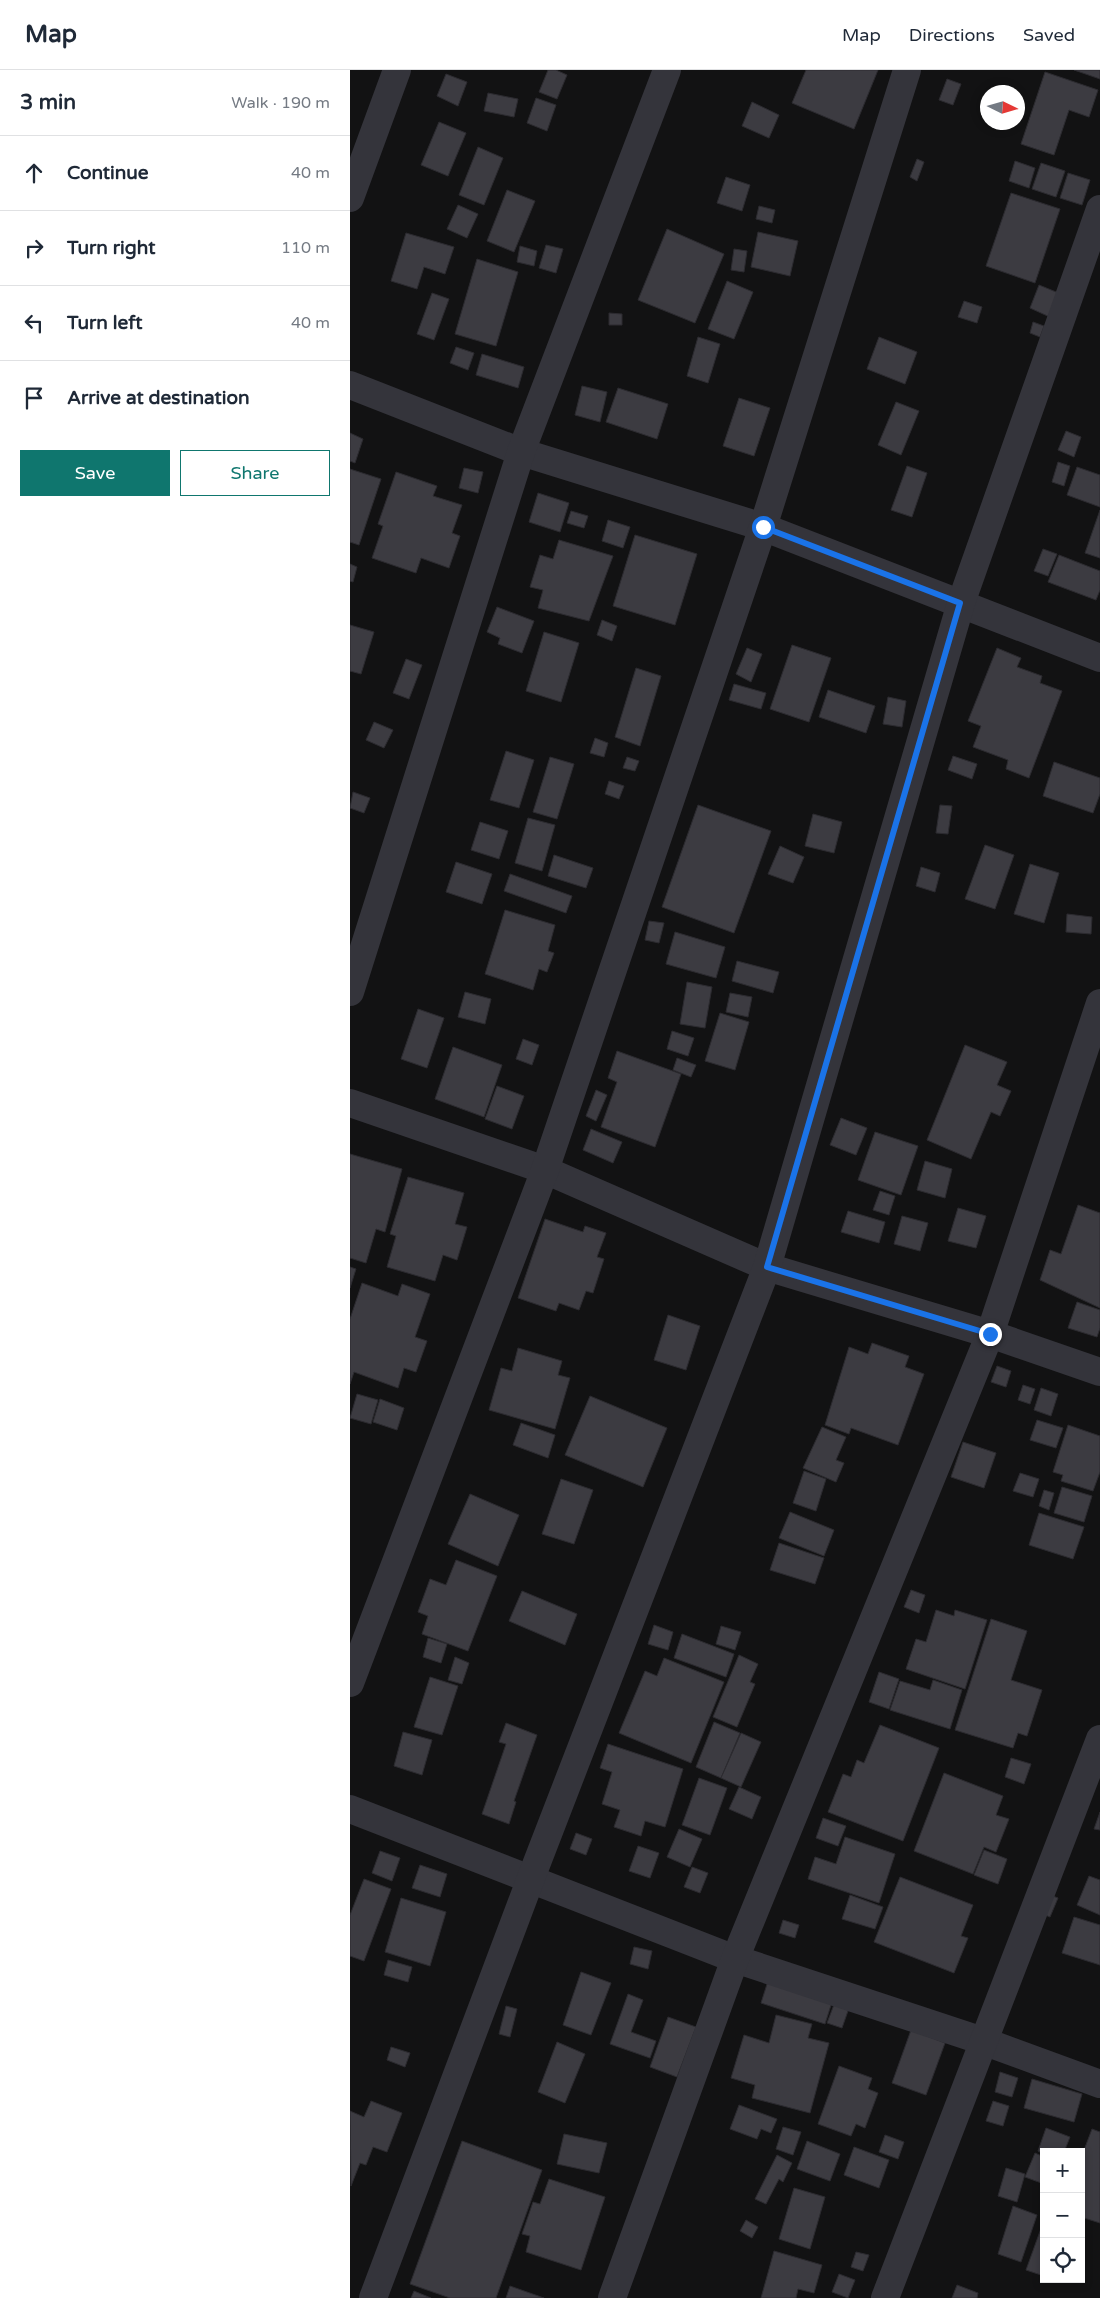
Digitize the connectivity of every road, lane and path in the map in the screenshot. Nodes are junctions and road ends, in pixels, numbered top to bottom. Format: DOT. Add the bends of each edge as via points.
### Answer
graph roads {
  1 [pos="397,70"];
  2 [pos="667,70"];
  3 [pos="907,70"];
  4 [pos="350,198"];
  5 [pos="1100,209"];
  6 [pos="350,384"];
  7 [pos="521,452"];
  8 [pos="763,527"];
  9 [pos="960,603"];
  10 [pos="1100,658"];
  11 [pos="350,992"];
  12 [pos="1100,1003"];
  13 [pos="350,1103"];
  14 [pos="545,1170"];
  15 [pos="767,1267"];
  16 [pos="990,1334"];
  17 [pos="1100,1372"];
  18 [pos="350,1683"];
  19 [pos="1100,1739"];
  20 [pos="350,1809"];
  21 [pos="531,1878"];
  22 [pos="735,1959"];
  23 [pos="982,2041"];
  24 [pos="1100,2084"];
  25 [pos="373,2298"];
  26 [pos="612,2298"];
  27 [pos="885,2298"];
  1 -- 4 [label="street"];
  2 -- 7 [label="street"];
  3 -- 8 [label="street"];
  5 -- 9 [label="street"];
  6 -- 7 [label="street"];
  7 -- 8 [label="street"];
  7 -- 11 [label="street"];
  8 -- 9 [label="street"];
  8 -- 14 [label="street"];
  9 -- 10 [label="street"];
  9 -- 15 [label="street"];
  12 -- 16 [label="street"];
  13 -- 14 [label="street"];
  14 -- 15 [label="street"];
  14 -- 18 [label="street"];
  15 -- 16 [label="street"];
  15 -- 21 [label="street"];
  16 -- 17 [label="street"];
  16 -- 22 [label="street"];
  19 -- 23 [label="street"];
  20 -- 21 [label="street"];
  21 -- 22 [label="street"];
  21 -- 25 [label="street"];
  22 -- 23 [label="street"];
  22 -- 26 [label="street"];
  23 -- 24 [label="street"];
  23 -- 27 [label="street"];
}
